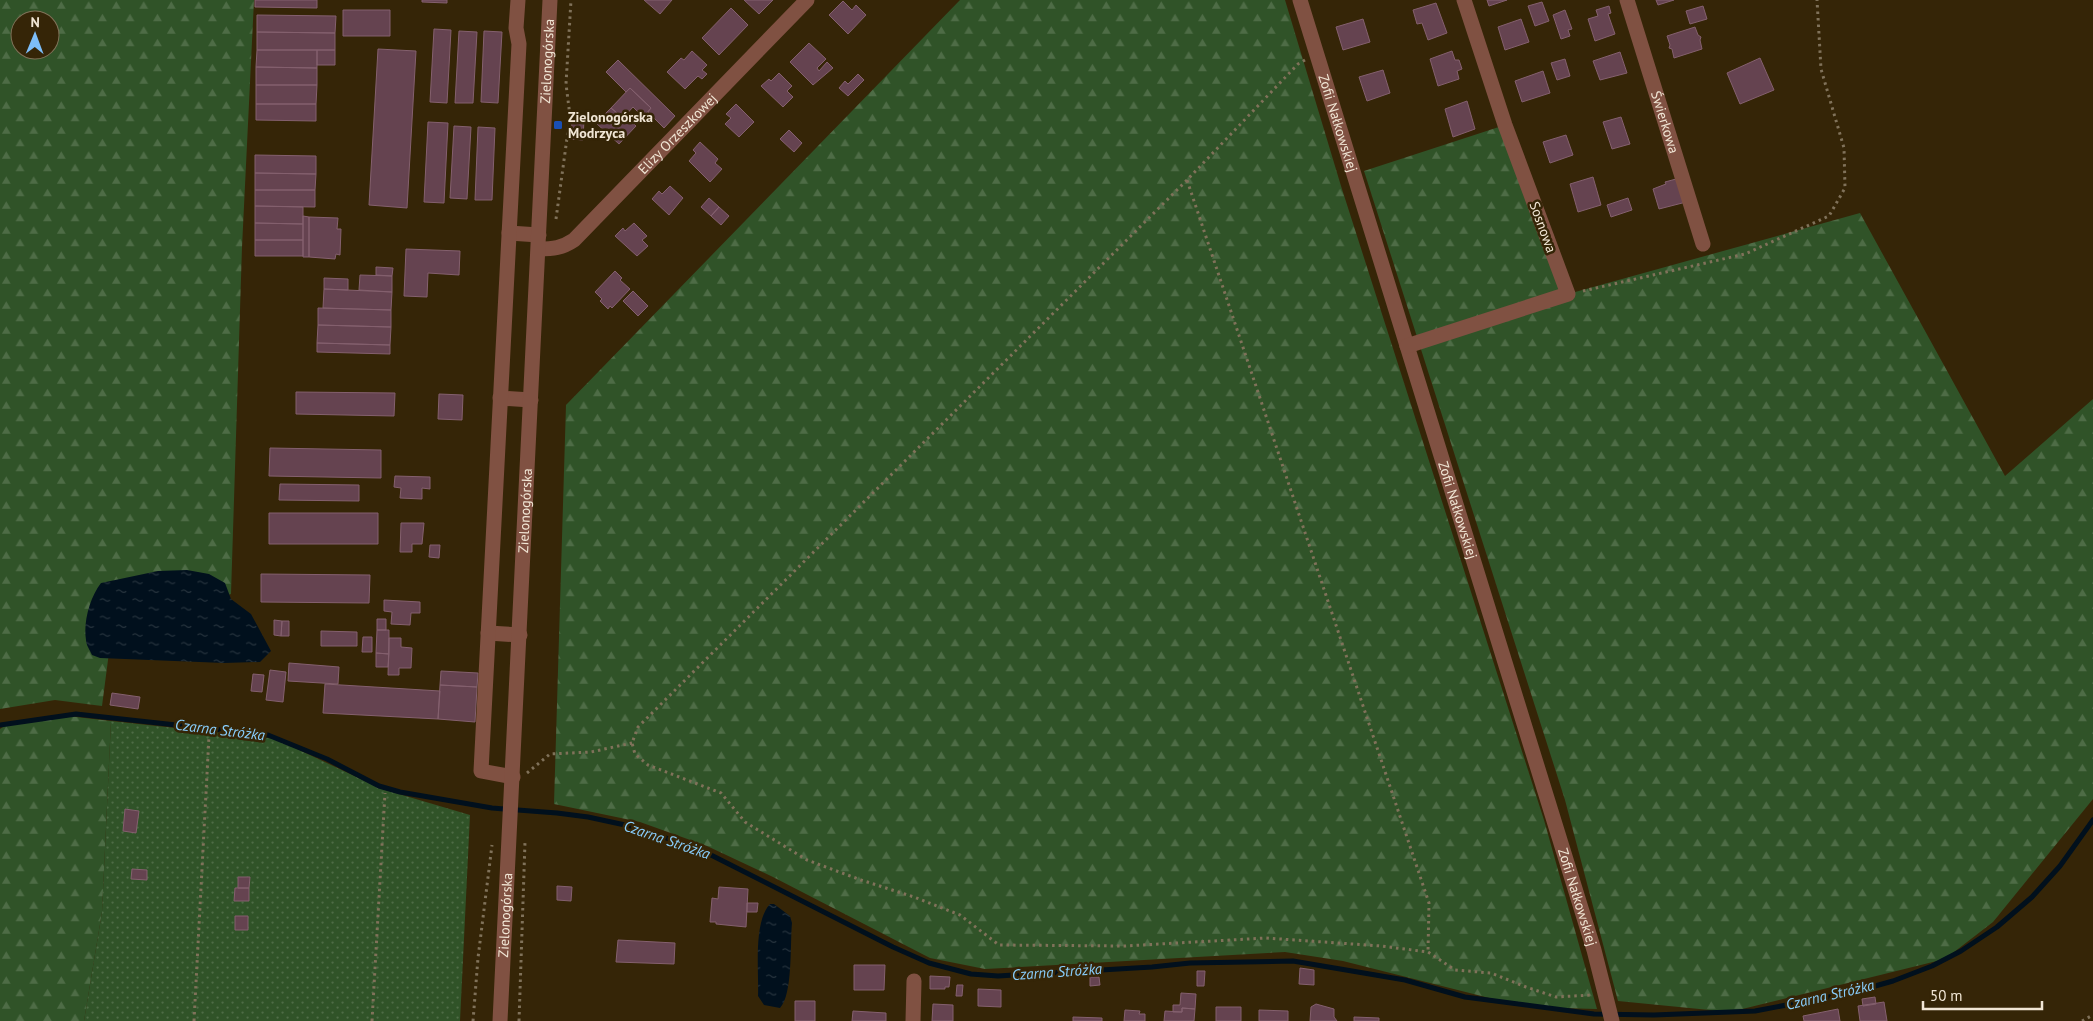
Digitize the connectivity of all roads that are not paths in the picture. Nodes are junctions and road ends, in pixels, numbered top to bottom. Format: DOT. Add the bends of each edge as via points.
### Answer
graph roads {
  1 [pos="518,0"];
  2 [pos="550,0"];
  3 [pos="807,0"];
  4 [pos="1300,0"];
  5 [pos="1464,0"];
  6 [pos="1627,0"];
  7 [pos="509,233"];
  8 [pos="539,242"];
  9 [pos="1702,244"];
  10 [pos="1407,346"];
  11 [pos="500,398"];
  12 [pos="531,400"];
  13 [pos="488,633"];
  14 [pos="520,636"];
  15 [pos="513,776"];
  16 [pos="914,981"];
  17 [pos="1609,1007"];
  18 [pos="500,1021"];
  19 [pos="913,1021"];
  1 -- 7 [label="street" via="516,28 519,44"];
  2 -- 8 [label="street, Zielonogórska"];
  3 -- 8 [label="street, Elizy Orzeszkowej" via="574,240 554,249"];
  4 -- 10 [label="street, Zofii Nałkowskiej"];
  5 -- 10 [label="street, Sosnowa" via="1505,125 1568,294"];
  6 -- 9 [label="street, Świerkowa"];
  7 -- 8 [label="street, Elizy Orzeszkowej"];
  7 -- 11 [label="street"];
  8 -- 12 [label="street, Zielonogórska"];
  10 -- 17 [label="street, Zofii Nałkowskiej"];
  11 -- 12 [label="street"];
  11 -- 13 [label="street"];
  12 -- 14 [label="street, Zielonogórska"];
  13 -- 14 [label="street"];
  13 -- 15 [label="street" via="481,771"];
  14 -- 15 [label="street, Zielonogórska"];
  15 -- 18 [label="street, Zielonogórska"];
  16 -- 19 [label="street"];
}
